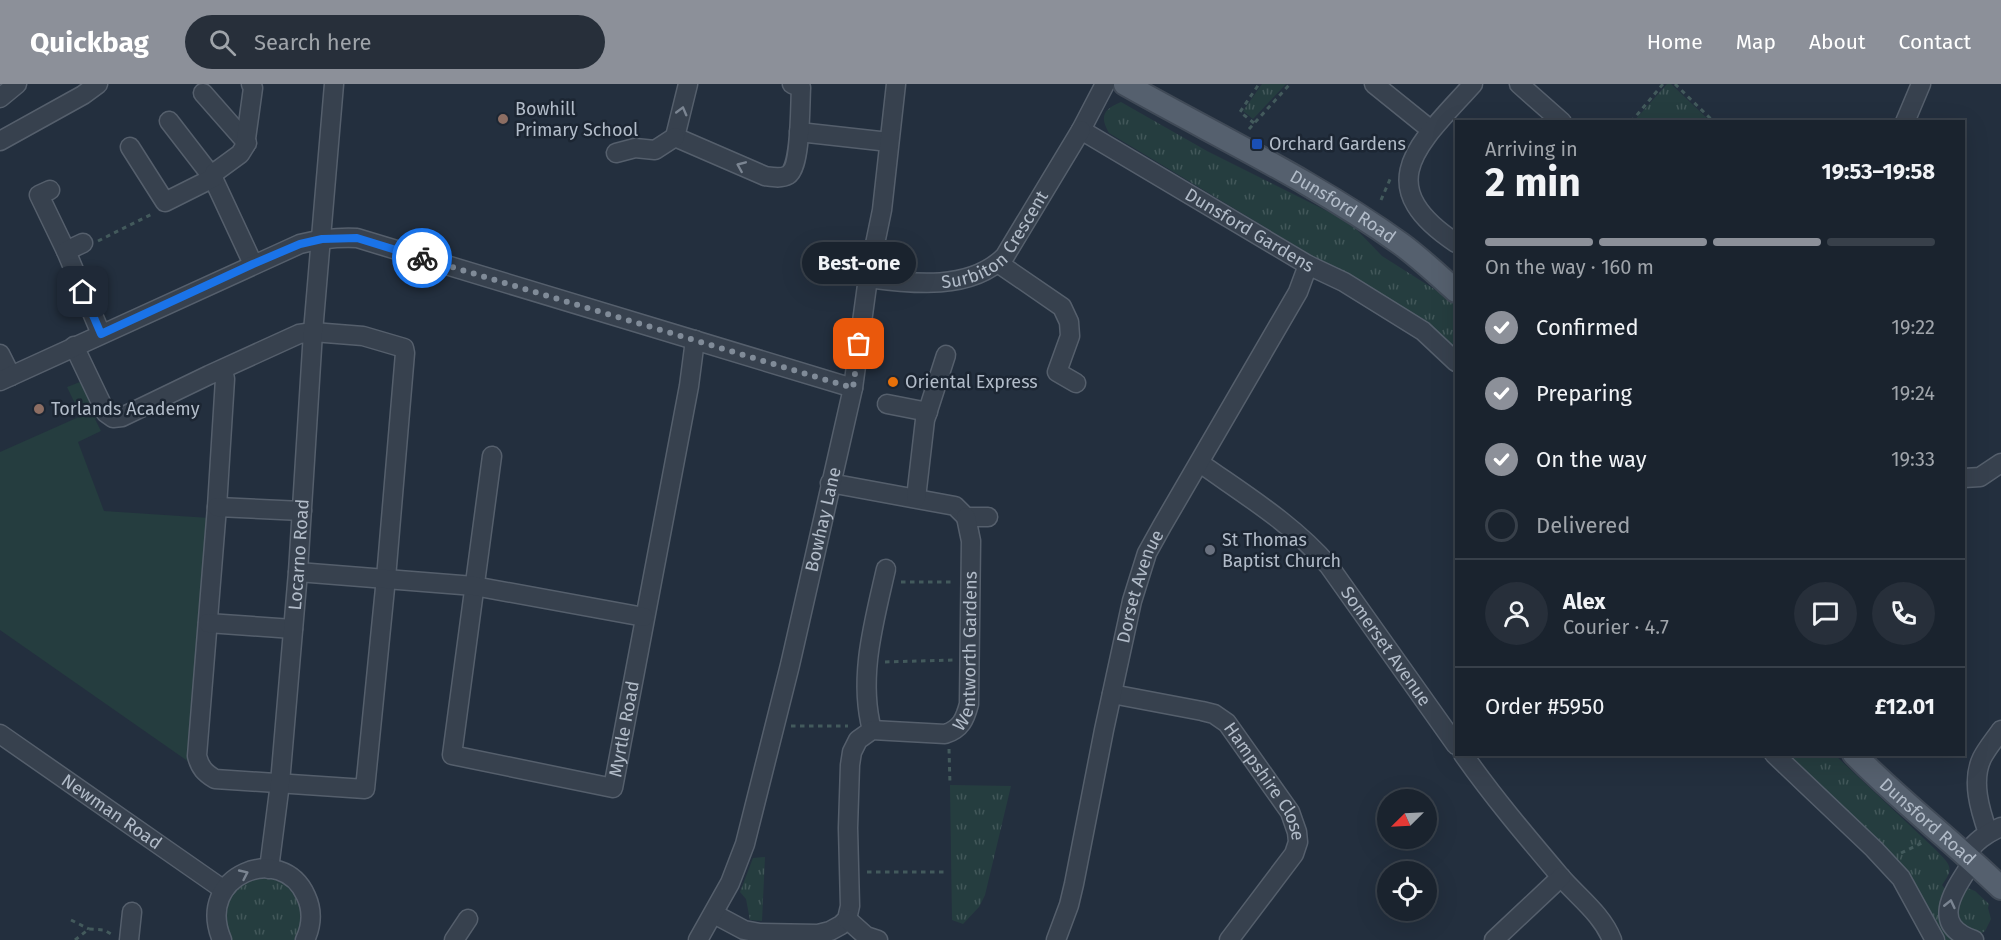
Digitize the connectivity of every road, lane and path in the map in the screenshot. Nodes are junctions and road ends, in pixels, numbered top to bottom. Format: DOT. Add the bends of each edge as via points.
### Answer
graph roads {
  1 [pos="17,84"];
  2 [pos="98,84"];
  3 [pos="251,84"];
  4 [pos="334,84"];
  5 [pos="688,84"];
  6 [pos="792,84"];
  7 [pos="896,84"];
  8 [pos="1105,84"];
  9 [pos="1125,84"];
  10 [pos="1259,84"];
  11 [pos="1290,84"];
  12 [pos="1374,84"];
  13 [pos="1473,84"];
  14 [pos="1519,84"];
  15 [pos="1663,84"];
  16 [pos="1675,84"];
  17 [pos="1921,84"];
  18 [pos="203,93"];
  19 [pos="0,98"];
  20 [pos="1560,120"];
  21 [pos="1633,120"];
  22 [pos="1712,120"];
  23 [pos="1906,120"];
  24 [pos="169,122"];
  25 [pos="1081,130"];
  26 [pos="1431,130"];
  27 [pos="799,132"];
  28 [pos="675,137"];
  29 [pos="0,141"];
  30 [pos="889,142"];
  31 [pos="247,143"];
  32 [pos="130,147"];
  33 [pos="616,153"];
  34 [pos="213,178"];
  35 [pos="50,190"];
  36 [pos="165,202"];
  37 [pos="322,239"];
  38 [pos="1455,242"];
  39 [pos="83,243"];
  40 [pos="66,251"];
  41 [pos="998,263"];
  42 [pos="253,264"];
  43 [pos="1308,264"];
  44 [pos="868,278"];
  45 [pos="1455,290"];
  46 [pos="313,332"];
  47 [pos="101,334"];
  48 [pos="695,340"];
  49 [pos="74,346"];
  50 [pos="0,354"];
  51 [pos="946,355"];
  52 [pos="1455,361"];
  53 [pos="1040,363"];
  54 [pos="223,369"];
  55 [pos="1057,372"];
  56 [pos="5,379"];
  57 [pos="1076,383"];
  58 [pos="853,388"];
  59 [pos="887,404"];
  60 [pos="928,412"];
  61 [pos="492,456"];
  62 [pos="1200,463"];
  63 [pos="2001,463"];
  64 [pos="1965,478"];
  65 [pos="830,483"];
  66 [pos="916,498"];
  67 [pos="217,507"];
  68 [pos="302,511"];
  69 [pos="987,517"];
  70 [pos="966,518"];
  71 [pos="298,572"];
  72 [pos="885,575"];
  73 [pos="386,578"];
  74 [pos="971,581"];
  75 [pos="474,586"];
  76 [pos="644,617"];
  77 [pos="208,623"];
  78 [pos="293,629"];
  79 [pos="970,660"];
  80 [pos="867,663"];
  81 [pos="1112,694"];
  82 [pos="775,726"];
  83 [pos="871,728"];
  84 [pos="2001,730"];
  85 [pos="948,733"];
  86 [pos="0,734"];
  87 [pos="1455,745"];
  88 [pos="1464,756"];
  89 [pos="1776,756"];
  90 [pos="1856,756"];
  91 [pos="280,783"];
  92 [pos="950,785"];
  93 [pos="1936,829"];
  94 [pos="1994,830"];
  95 [pos="1969,858"];
  96 [pos="1887,863"];
  97 [pos="270,869"];
  98 [pos="849,872"];
  99 [pos="946,872"];
  100 [pos="1561,878"];
  101 [pos="2001,888"];
  102 [pos="224,890"];
  103 [pos="132,912"];
  104 [pos="714,914"];
  105 [pos="468,919"];
  106 [pos="847,919"];
  107 [pos="71,920"];
  108 [pos="89,929"];
  109 [pos="797,937"];
  110 [pos="75,940"];
  111 [pos="119,940"];
  112 [pos="129,940"];
  113 [pos="222,940"];
  114 [pos="305,940"];
  115 [pos="454,940"];
  116 [pos="698,940"];
  117 [pos="878,940"];
  118 [pos="1056,940"];
  119 [pos="1229,940"];
  120 [pos="1494,940"];
  121 [pos="1612,940"];
  122 [pos="1935,940"];
  123 [pos="1974,940"];
  1 -- 19 [label="street"];
  2 -- 29 [label="street"];
  3 -- 31 [label="street"];
  4 -- 37 [label="street, Locarno Road"];
  28 -- 5 [label="street, one-way"];
  6 -- 27 [label="street" via="801,88"];
  7 -- 30 [label="street, Bowhay Lane"];
  8 -- 25 [label="street"];
  9 -- 45 [label="main road, Dunsford Road" via="1353,213 1401,244"];
  10 -- 11 [label="path" via="1240,112 1254,123"];
  12 -- 26 [label="street"];
  13 -- 26 [label="street"];
  14 -- 20 [label="street"];
  15 -- 21 [label="path"];
  16 -- 22 [label="path"];
  17 -- 23 [label="street"];
  18 -- 31 [label="street"];
  24 -- 34 [label="street"];
  25 -- 41 [label="street, Surbiton Crescent"];
  25 -- 43 [label="street, Dunsford Gardens"];
  26 -- 38 [label="street" via="1410,166 1407,185 1416,205 1431,223"];
  27 -- 28 [label="street, one-way" via="794,168 788,175 776,178"];
  27 -- 30 [label="street"];
  28 -- 33 [label="street" via="655,150 635,148"];
  30 -- 44 [label="street, Bowhay Lane" via="882,210"];
  31 -- 34 [label="street"];
  32 -- 36 [label="street"];
  34 -- 36 [label="street"];
  34 -- 42 [label="street"];
  35 -- 40 [label="street" via="39,195"];
  36 -- 39 [label="path" via="161,210 91,245"];
  37 -- 42 [label="street"];
  37 -- 46 [label="street, Locarno Road"];
  37 -- 48 [label="street" via="357,238"];
  39 -- 40 [label="street"];
  40 -- 47 [label="street"];
  41 -- 44 [label="street, Surbiton Crescent" via="956,281 927,284"];
  41 -- 55 [label="street" via="1064,311 1070,336"];
  42 -- 47 [label="street"];
  43 -- 52 [label="street, Dunsford Gardens" via="1423,331"];
  43 -- 62 [label="street, Dorset Avenue" via="1298,292"];
  44 -- 58 [label="street, Bowhay Lane"];
  46 -- 54 [label="street" via="299,334"];
  46 -- 68 [label="street, Locarno Road"];
  46 -- 73 [label="street" via="363,336 404,348"];
  47 -- 49 [label="street"];
  48 -- 58 [label="street"];
  48 -- 76 [label="street, Myrtle Road"];
  49 -- 54 [label="street" via="106,413 113,418"];
  49 -- 56 [label="street"];
  50 -- 56 [label="street"];
  51 -- 60 [label="street"];
  53 -- 55 [label="street"];
  54 -- 67 [label="street"];
  55 -- 57 [label="street"];
  58 -- 65 [label="street, Bowhay Lane"];
  59 -- 60 [label="street"];
  60 -- 66 [label="street"];
  61 -- 75 [label="street"];
  62 -- 81 [label="street, Dorset Avenue" via="1140,571"];
  62 -- 87 [label="street, Somerset Avenue" via="1313,547"];
  63 -- 64 [label="street" via="1980,477"];
  65 -- 66 [label="street"];
  65 -- 82 [label="street, Bowhay Lane"];
  66 -- 70 [label="street" via="955,506"];
  67 -- 68 [label="street"];
  67 -- 77 [label="street"];
  68 -- 71 [label="street, Locarno Road"];
  69 -- 70 [label="street"];
  70 -- 74 [label="street, Wentworth Gardens" via="971,541"];
  71 -- 73 [label="street"];
  71 -- 78 [label="street, Locarno Road"];
  72 -- 74 [label="path"];
  72 -- 80 [label="street"];
  73 -- 75 [label="street"];
  73 -- 91 [label="street" via="365,789"];
  74 -- 79 [label="street, Wentworth Gardens"];
  75 -- 76 [label="street"];
  75 -- 76 [label="street, Myrtle Road" via="452,755 614,788"];
  77 -- 78 [label="street"];
  77 -- 91 [label="street" via="199,765 215,779"];
  78 -- 91 [label="street, Locarno Road"];
  79 -- 80 [label="path"];
  79 -- 85 [label="street, Wentworth Gardens" via="966,716 956,730"];
  80 -- 83 [label="street" via="866,704"];
  81 -- 118 [label="street, Dorset Avenue" via="1074,884"];
  81 -- 119 [label="street, Hampshire Close" via="1214,714 1227,723 1295,822 1298,842 1294,854"];
  82 -- 83 [label="path"];
  82 -- 104 [label="street, Bowhay Lane" via="745,844"];
  83 -- 85 [label="street, Wentworth Gardens"];
  83 -- 98 [label="street" via="858,740 850,765"];
  84 -- 94 [label="street" via="1982,759 1976,781 1982,817"];
  85 -- 92 [label="path"];
  86 -- 102 [label="street, Newman Road"];
  88 -- 100 [label="street"];
  89 -- 96 [label="street"];
  90 -- 93 [label="main road, Dunsford Road"];
  91 -- 97 [label="street, Locarno Road"];
  93 -- 95 [label="main road, Dunsford Road"];
  93 -- 96 [label="path" via="1926,840"];
  94 -- 95 [label="street" via="1976,841"];
  95 -- 101 [label="main road, Dunsford Road"];
  123 -- 95 [label="street, one-way" via="1964,937 1948,915 1949,901"];
  96 -- 122 [label="street" via="1901,878"];
  102 -- 97 [label="street, one-way" via="244,873"];
  97 -- 114 [label="street" via="289,876 304,891 311,918"];
  98 -- 99 [label="path"];
  98 -- 106 [label="street"];
  100 -- 120 [label="street"];
  100 -- 121 [label="street" via="1598,916"];
  102 -- 113 [label="street" via="216,909"];
  103 -- 112 [label="street"];
  104 -- 109 [label="street" via="744,930"];
  104 -- 116 [label="street, Bowhay Lane"];
  105 -- 115 [label="street"];
  106 -- 109 [label="street" via="831,931"];
  106 -- 117 [label="street" via="866,936"];
  107 -- 108 [label="path"];
  108 -- 110 [label="path"];
  108 -- 111 [label="path" via="104,930"];
}
